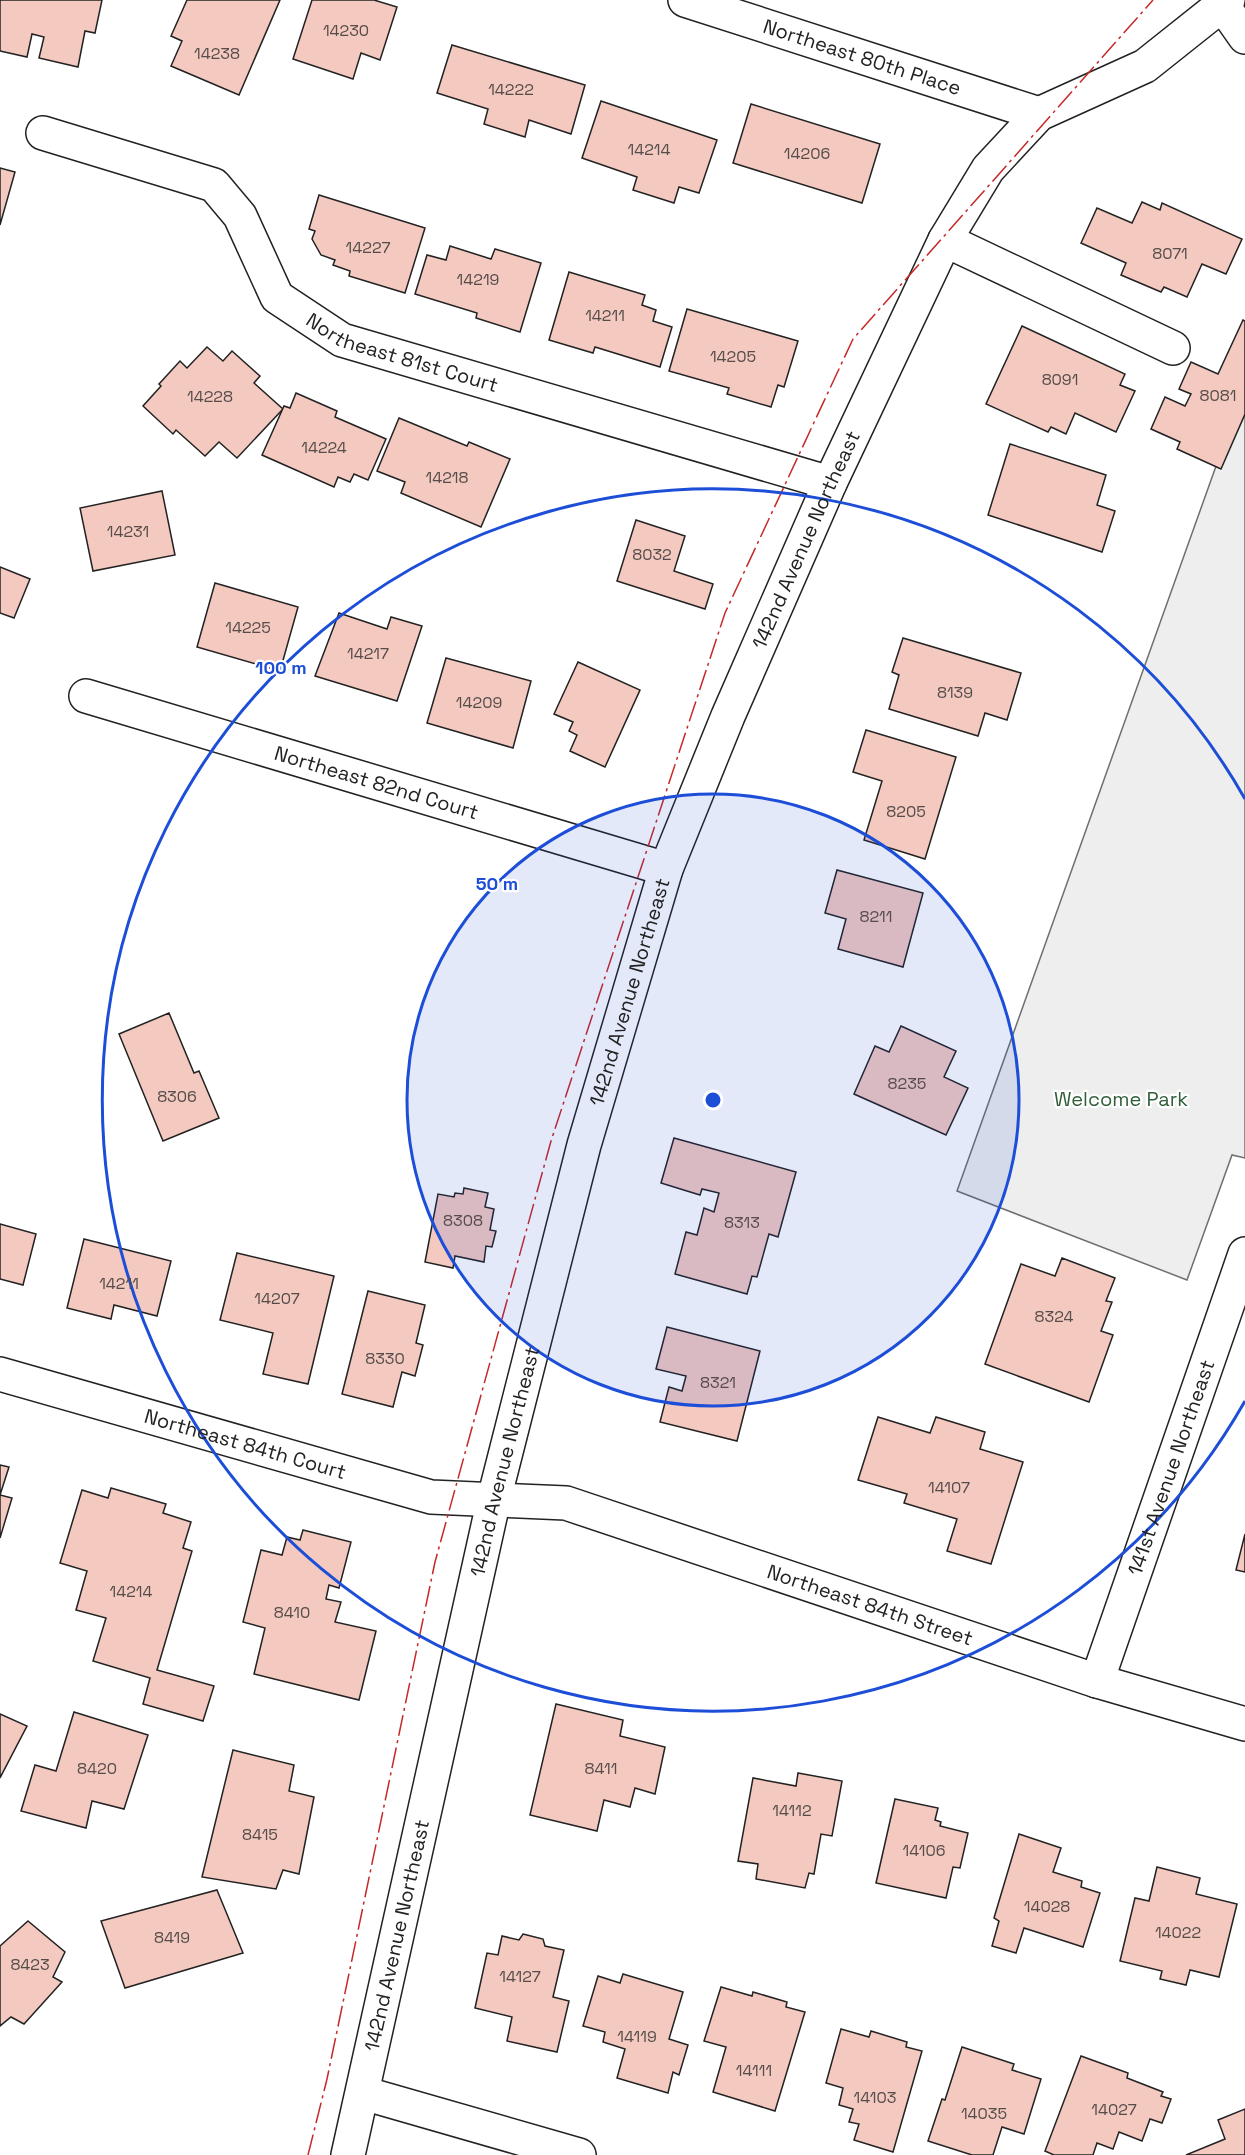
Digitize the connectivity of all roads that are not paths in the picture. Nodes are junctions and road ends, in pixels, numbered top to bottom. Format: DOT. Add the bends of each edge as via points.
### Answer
graph roads {
  1 [pos="685,0"];
  2 [pos="1223,1"];
  3 [pos="1245,37"];
  4 [pos="1039,114"];
  5 [pos="43,133"];
  6 [pos="945,240"];
  7 [pos="1173,348"];
  8 [pos="830,483"];
  9 [pos="86,696"];
  10 [pos="666,869"];
  11 [pos="1245,1254"];
  12 [pos="0,1374"];
  13 [pos="494,1499"];
  14 [pos="1097,1681"];
  15 [pos="1245,1724"];
  16 [pos="363,2092"];
  17 [pos="348,2155"];
  18 [pos="579,2155"];
  1 -- 4 [label="street, Northeast 80th Place"];
  2 -- 3 [label="street"];
  2 -- 4 [label="street, 142nd Avenue Northeast" via="1145,66"];
  4 -- 6 [label="street, 142nd Avenue Northeast" via="988,169"];
  5 -- 8 [label="street, Northeast 81st Court" via="214,185 240,216 277,297 342,340"];
  6 -- 7 [label="street"];
  6 -- 8 [label="street, 142nd Avenue Northeast"];
  8 -- 10 [label="street, 142nd Avenue Northeast"];
  9 -- 10 [label="street, Northeast 82nd Court"];
  10 -- 13 [label="street, 142nd Avenue Northeast" via="584,1144"];
  11 -- 14 [label="street, 141st Avenue Northeast"];
  12 -- 13 [label="street, Northeast 84th Court" via="431,1497"];
  13 -- 14 [label="street, Northeast 84th Street" via="566,1503"];
  13 -- 16 [label="street, 142nd Avenue Northeast"];
  14 -- 15 [label="street, Northeast 84th Street"];
  16 -- 17 [label="street, 142nd Avenue Northeast"];
  16 -- 18 [label="street"];
}
